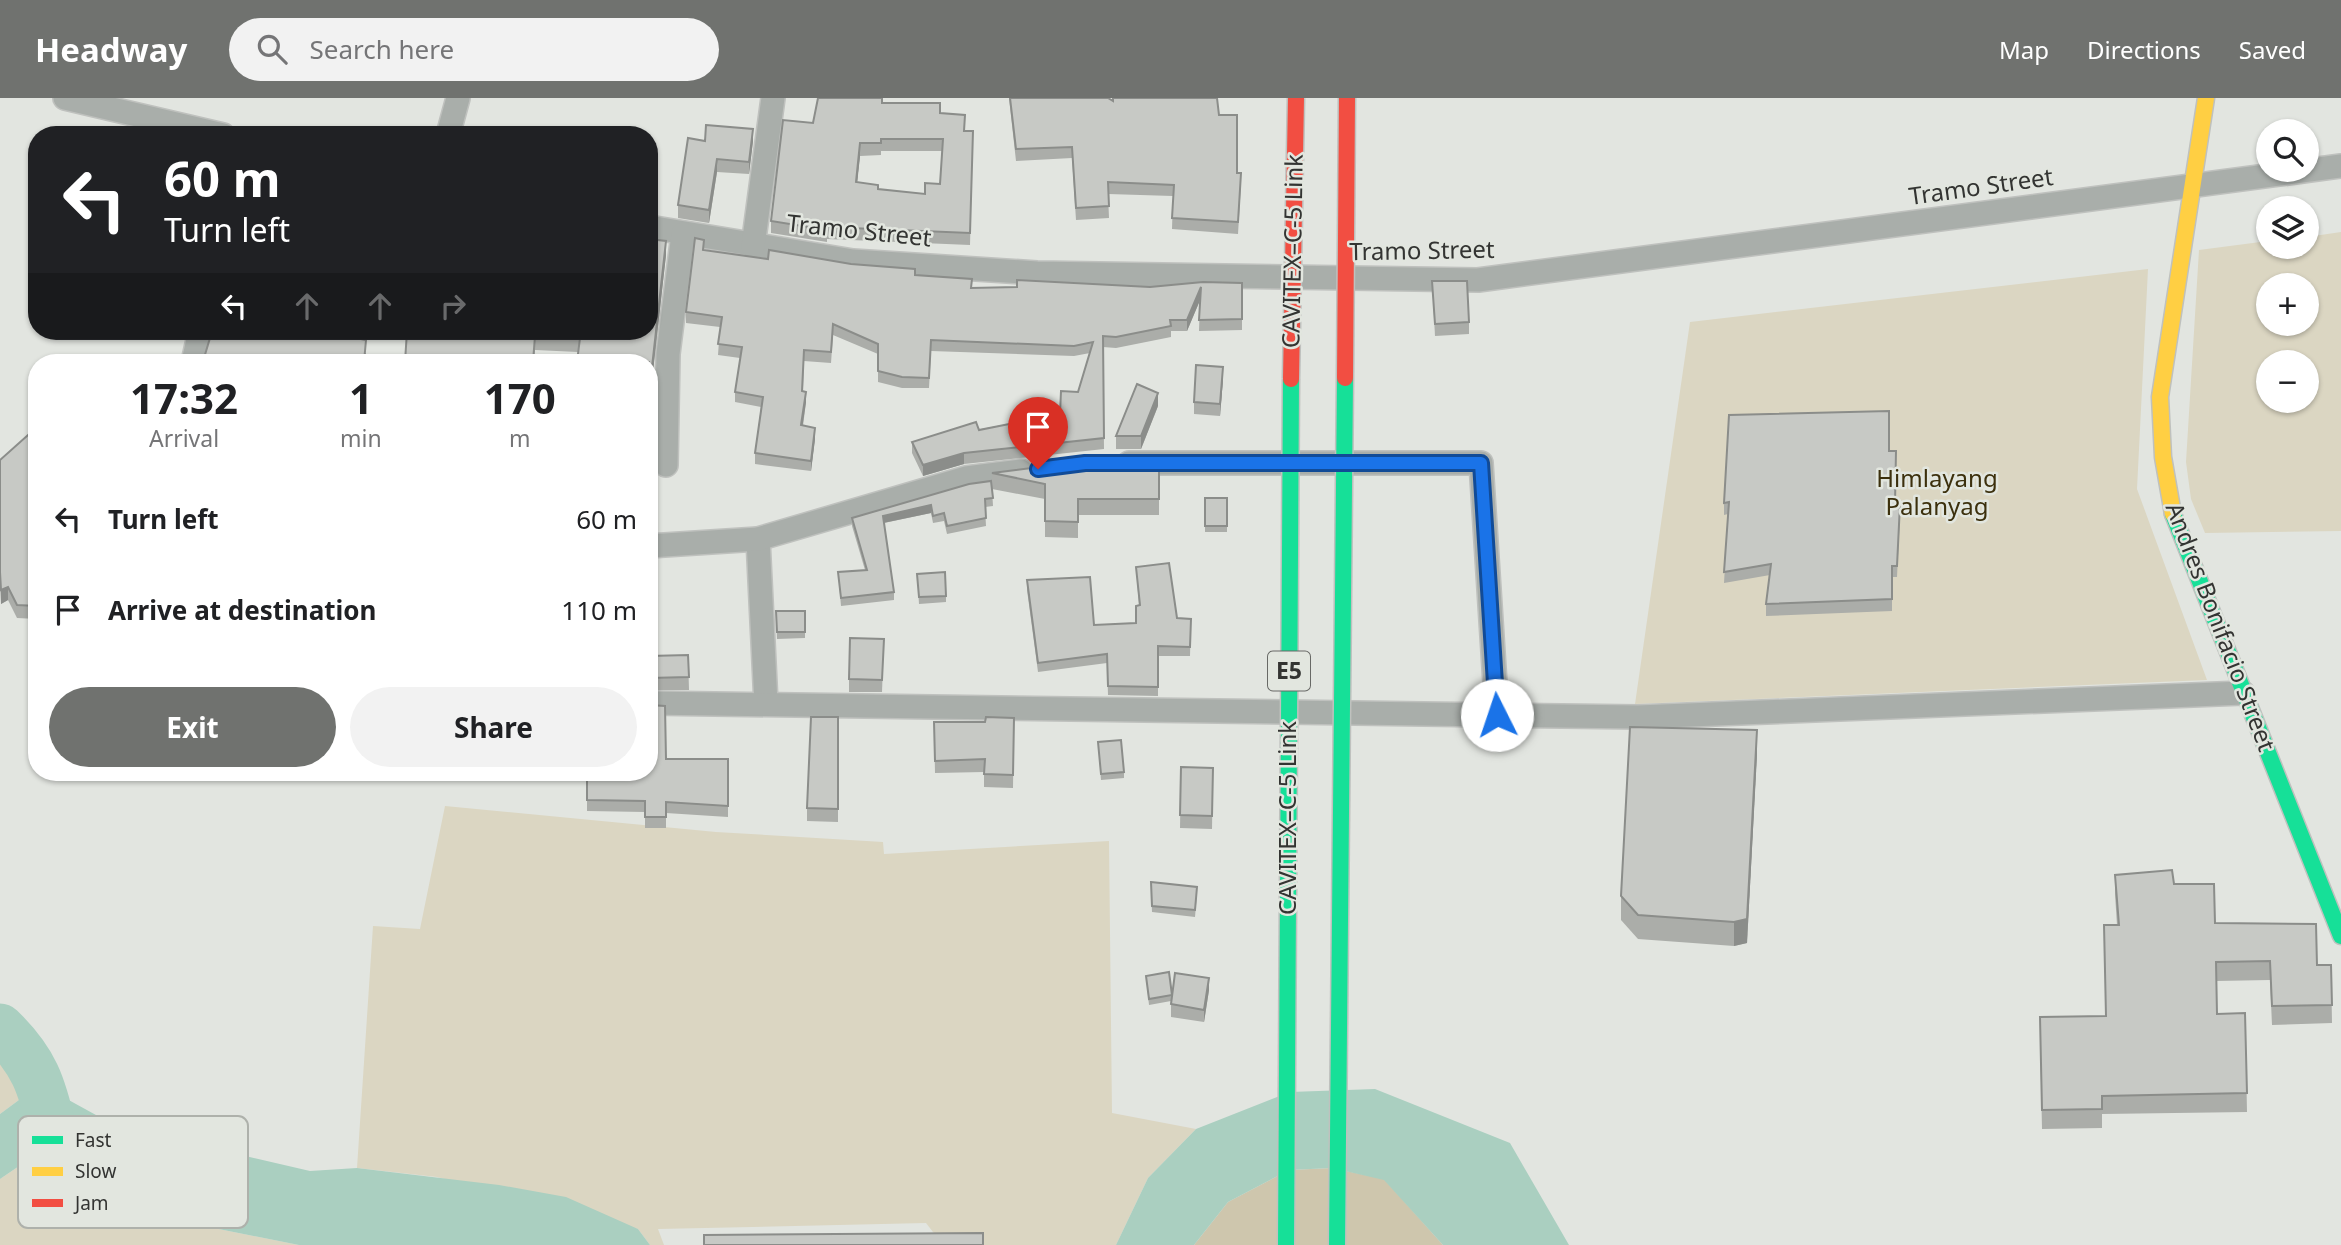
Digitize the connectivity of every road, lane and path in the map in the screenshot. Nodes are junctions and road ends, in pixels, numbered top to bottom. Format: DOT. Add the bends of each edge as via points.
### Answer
graph roads {
  1 [pos="65,98"];
  2 [pos="458,98"];
  3 [pos="773,98"];
  4 [pos="1296,98"];
  5 [pos="1347,98"];
  6 [pos="2206,98"];
  7 [pos="185,126"];
  8 [pos="450,126"];
  9 [pos="2341,166"];
  10 [pos="2192,185"];
  11 [pos="658,230"];
  12 [pos="683,234"];
  13 [pos="753,246"];
  14 [pos="658,401"];
  15 [pos="1112,463"];
  16 [pos="666,466"];
  17 [pos="1045,468"];
  18 [pos="758,539"];
  19 [pos="658,545"];
  20 [pos="2244,693"];
  21 [pos="658,703"];
  22 [pos="766,704"];
  23 [pos="1497,715"];
  24 [pos="2341,936"];
  25 [pos="1286,1245"];
  26 [pos="1337,1245"];
  1 -- 7 [label="street"];
  2 -- 8 [label="street"];
  3 -- 13 [label="street"];
  4 -- 25 [label="main road, CAVITEX–C-5 Link / E5, bridge"];
  5 -- 26 [label="main road, CAVITEX–C-5 Link / E5, bridge"];
  6 -- 10 [label="main road, Andres Bonifacio Street"];
  9 -- 10 [label="street, Tramo Street"];
  10 -- 13 [label="street, Tramo Street" via="1478,280 1037,273 853,261"];
  10 -- 20 [label="main road, Andres Bonifacio Street" via="2161,397 2163,457 2172,513"];
  11 -- 12 [label="street, Tramo Street"];
  12 -- 13 [label="street, Tramo Street"];
  12 -- 14 [label="street"];
  14 -- 16 [label="street"];
  15 -- 23 [label="street" via="1481,463"];
  17 -- 18 [label="street" via="966,478"];
  18 -- 19 [label="street"];
  18 -- 22 [label="street"];
  20 -- 23 [label="street" via="1638,717"];
  20 -- 24 [label="main road, Andres Bonifacio Street"];
  21 -- 22 [label="street"];
  22 -- 23 [label="street"];
}
